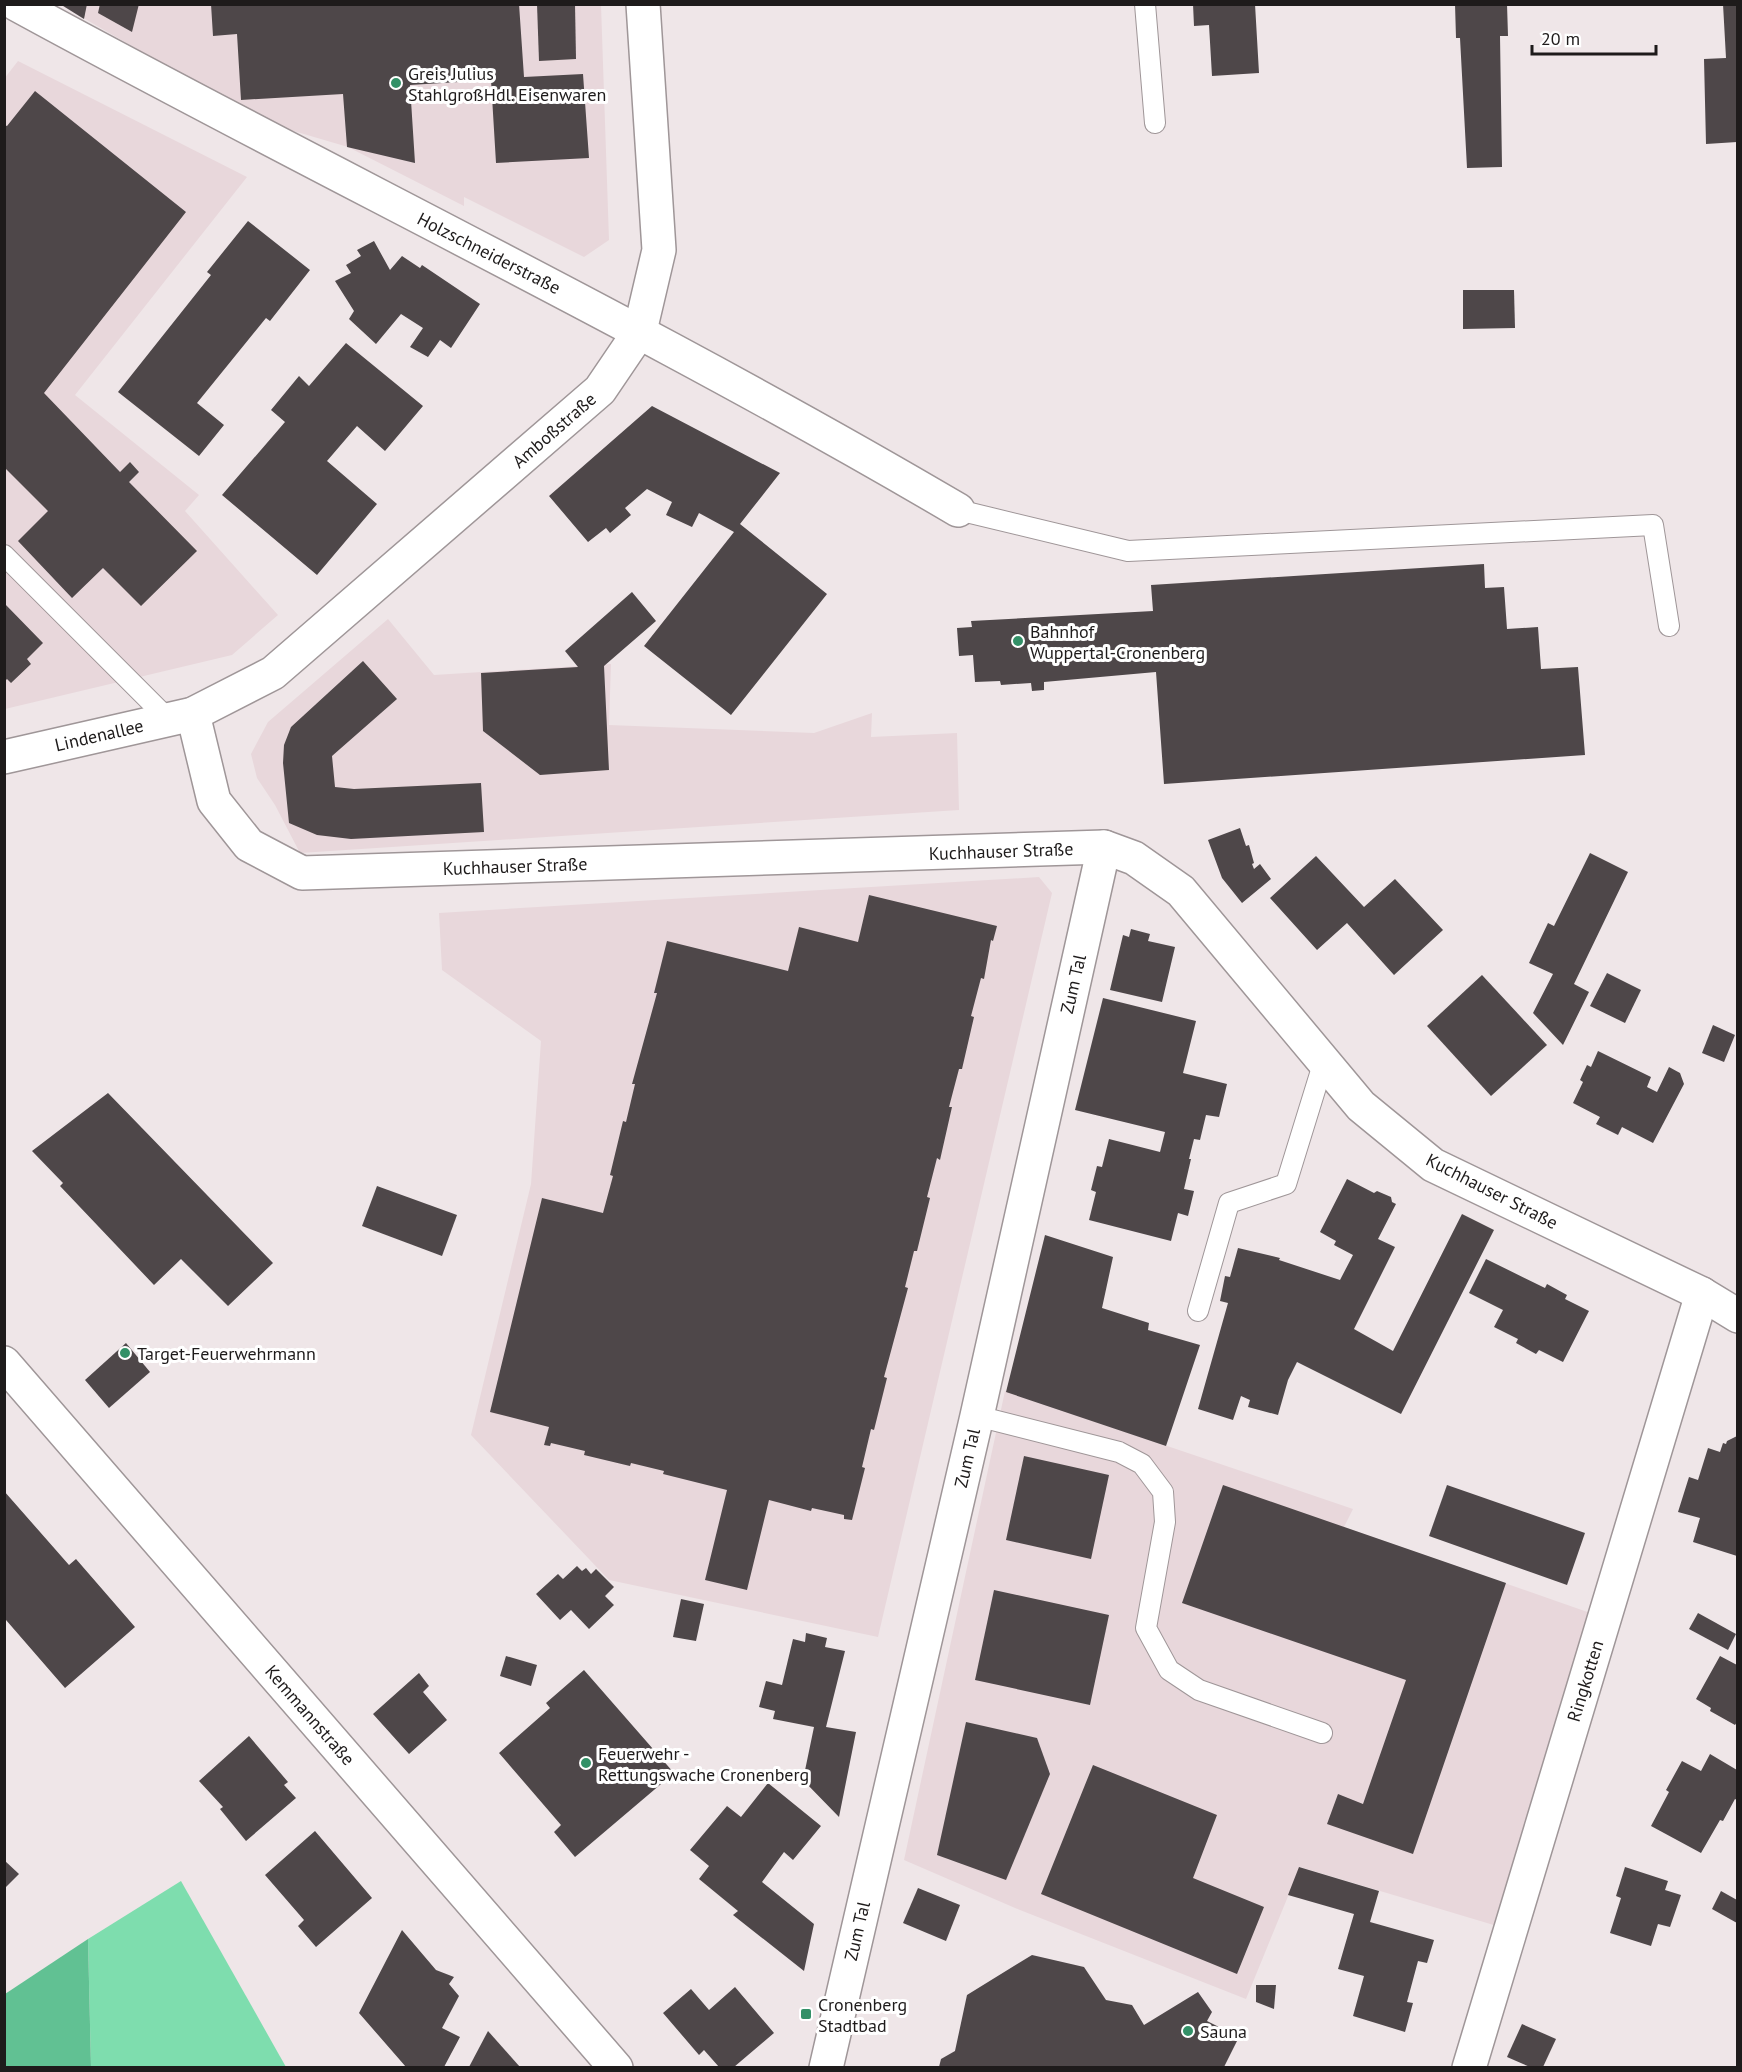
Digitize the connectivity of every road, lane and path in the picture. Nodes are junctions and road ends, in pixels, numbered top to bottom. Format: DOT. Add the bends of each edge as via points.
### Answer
graph roads {
  1 [pos="16,4"];
  2 [pos="643,4"];
  3 [pos="1145,4"];
  4 [pos="1155,123"];
  5 [pos="640,331"];
  6 [pos="958,510"];
  7 [pos="4,555"];
  8 [pos="1669,626"];
  9 [pos="181,717"];
  10 [pos="4,757"];
  11 [pos="1104,847"];
  12 [pos="1324,1061"];
  13 [pos="1702,1294"];
  14 [pos="1198,1311"];
  15 [pos="1737,1316"];
  16 [pos="4,1363"];
  17 [pos="977,1416"];
  18 [pos="1322,1733"];
  19 [pos="616,2067"];
  20 [pos="826,2067"];
  21 [pos="1469,2067"];
  1 -- 5 [label="street, Holzschneiderstraße" via="186,97"];
  2 -- 5 [label="street, Amboßstraße" via="659,250"];
  3 -- 4 [label="lane"];
  5 -- 6 [label="street, Holzschneiderstraße"];
  5 -- 9 [label="street, Amboßstraße" via="600,390 273,673"];
  6 -- 8 [label="lane" via="1128,551 1653,525"];
  7 -- 9 [label="lane"];
  9 -- 10 [label="street, Lindenallee"];
  9 -- 11 [label="street, Kuchhauser Straße" via="214,801 249,845 302,873"];
  11 -- 12 [label="street, Kuchhauser Straße" via="1134,858 1180,891"];
  11 -- 17 [label="street, Zum Tal"];
  12 -- 13 [label="street, Kuchhauser Straße" via="1361,1106 1433,1165"];
  12 -- 14 [label="lane" via="1286,1184 1229,1203"];
  13 -- 15 [label="street, Kuchhauser Straße"];
  13 -- 21 [label="street, Ringkotten"];
  16 -- 19 [label="street, Kemmannstraße"];
  17 -- 18 [label="lane" via="1119,1452 1142,1464 1162,1492 1165,1522 1146,1628 1169,1670 1199,1690"];
  17 -- 20 [label="street, Zum Tal"];
}
